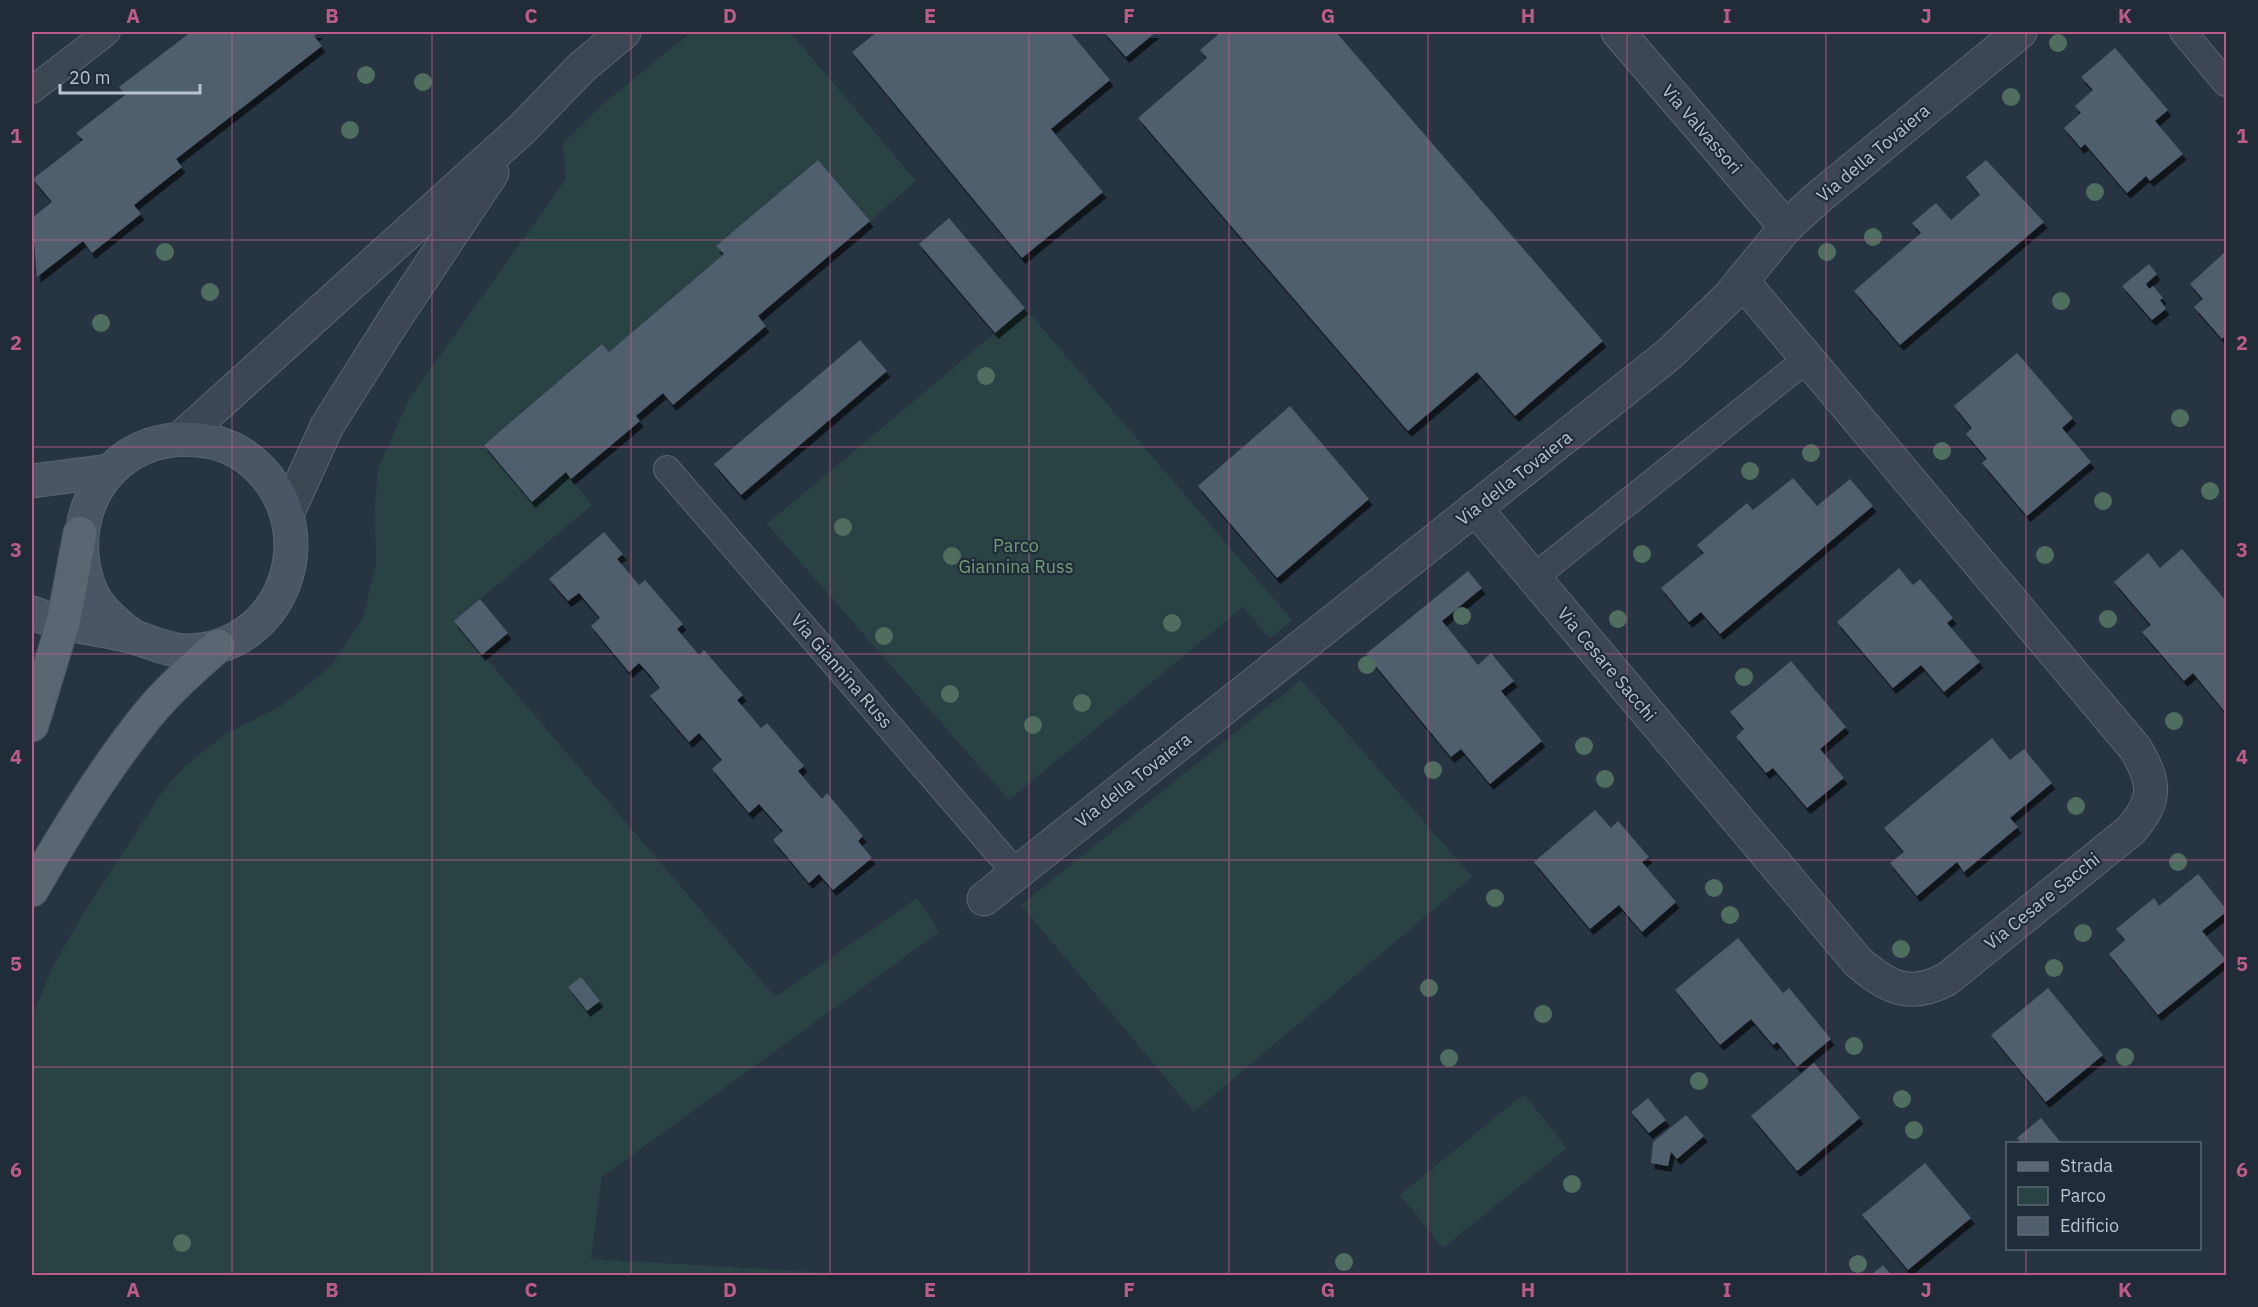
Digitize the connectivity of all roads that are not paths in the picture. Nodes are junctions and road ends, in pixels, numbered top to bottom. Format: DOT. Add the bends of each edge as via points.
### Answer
graph roads {
  1 [pos="107,32"];
  2 [pos="624,32"];
  3 [pos="1618,32"];
  4 [pos="2020,32"];
  5 [pos="2183,32"];
  6 [pos="2226,83"];
  7 [pos="32,90"];
  8 [pos="522,129"];
  9 [pos="1786,227"];
  10 [pos="1742,281"];
  11 [pos="1807,358"];
  12 [pos="181,438"];
  13 [pos="667,469"];
  14 [pos="109,471"];
  15 [pos="32,481"];
  16 [pos="1475,508"];
  17 [pos="288,512"];
  18 [pos="80,533"];
  19 [pos="1533,578"];
  20 [pos="32,613"];
  21 [pos="63,623"];
  22 [pos="136,638"];
  23 [pos="218,646"];
  24 [pos="32,649"];
  25 [pos="36,712"];
  26 [pos="1016,873"];
  27 [pos="32,890"];
  28 [pos="984,899"];
  1 -- 7 [label="lane"];
  2 -- 8 [label="street" via="582,67"];
  3 -- 9 [label="street, Via Valvassori"];
  4 -- 9 [label="street, Via della Tovaiera"];
  5 -- 6 [label="lane"];
  8 -- 12 [label="street"];
  8 -- 17 [label="street" via="327,426"];
  9 -- 10 [label="street, Via della Tovaiera"];
  10 -- 11 [label="street, Via Cesare Sacchi"];
  10 -- 16 [label="street, Via della Tovaiera" via="1668,355"];
  11 -- 19 [label="lane"];
  11 -- 19 [label="street, Via Cesare Sacchi" via="2148,768 2152,790 2147,810 2130,830 1956,971 1930,988 1910,991 1892,986 1858,962"];
  12 -- 14 [label="main road" via="155,443 130,454"];
  12 -- 17 [label="main road" via="216,442 248,457 272,482"];
  13 -- 26 [label="lane, Via Giannina Russ"];
  14 -- 15 [label="main road"];
  14 -- 18 [label="main road" via="89,500"];
  16 -- 19 [label="street, Via Cesare Sacchi"];
  16 -- 26 [label="street, Via della Tovaiera"];
  17 -- 23 [label="main road" via="293,546 287,578 272,607 248,631"];
  18 -- 21 [label="main road"];
  18 -- 22 [label="main road" via="82,568 95,600 116,624"];
  20 -- 21 [label="main road"];
  21 -- 22 [label="main road"];
  21 -- 25 [label="main road"];
  22 -- 23 [label="main road" via="186,651"];
  23 -- 27 [label="main road" via="146,717 61,840"];
  24 -- 25 [label="main road" via="39,675"];
  26 -- 28 [label="street, Via della Tovaiera"];
}
